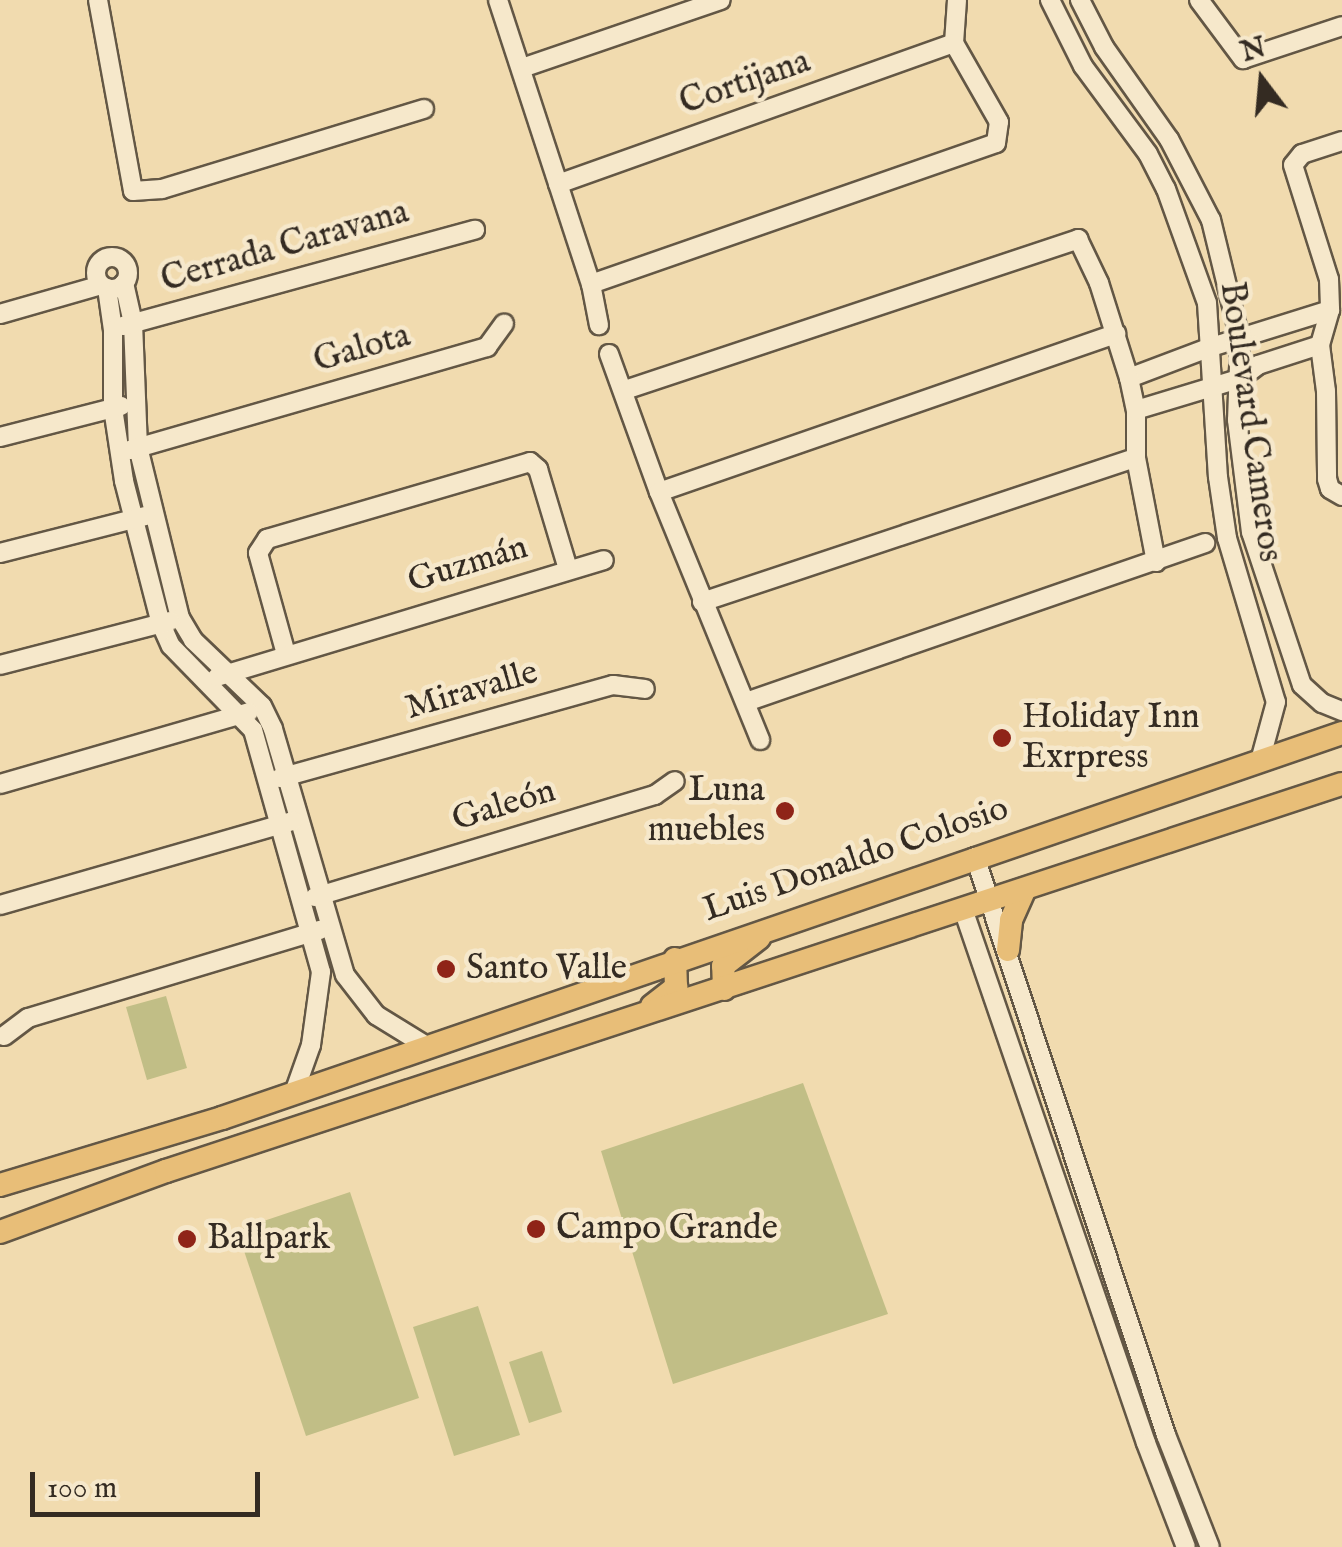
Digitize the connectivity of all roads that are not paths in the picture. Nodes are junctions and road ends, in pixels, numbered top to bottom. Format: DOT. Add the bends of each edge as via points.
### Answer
graph roads {
  1 [pos="98,0"];
  2 [pos="498,0"];
  3 [pos="721,0"];
  4 [pos="957,0"];
  5 [pos="1050,0"];
  6 [pos="1080,0"];
  7 [pos="1198,0"];
  8 [pos="1342,26"];
  9 [pos="954,44"];
  10 [pos="522,68"];
  11 [pos="424,109"];
  12 [pos="1169,139"];
  13 [pos="1342,141"];
  14 [pos="1148,154"];
  15 [pos="558,184"];
  16 [pos="476,230"];
  17 [pos="1334,260"];
  18 [pos="592,284"];
  19 [pos="110,285"];
  20 [pos="1330,310"];
  21 [pos="0,314"];
  22 [pos="133,323"];
  23 [pos="504,324"];
  24 [pos="599,325"];
  25 [pos="113,330"];
  26 [pos="1116,334"];
  27 [pos="1240,339"];
  28 [pos="1320,345"];
  29 [pos="1208,348"];
  30 [pos="609,354"];
  31 [pos="1129,378"];
  32 [pos="1241,378"];
  33 [pos="1212,386"];
  34 [pos="1334,389"];
  35 [pos="625,390"];
  36 [pos="136,402"];
  37 [pos="113,408"];
  38 [pos="1136,410"];
  39 [pos="0,437"];
  40 [pos="129,450"];
  41 [pos="1136,458"];
  42 [pos="659,492"];
  43 [pos="1342,496"];
  44 [pos="154,514"];
  45 [pos="133,518"];
  46 [pos="1251,532"];
  47 [pos="1227,538"];
  48 [pos="1206,543"];
  49 [pos="0,553"];
  50 [pos="604,560"];
  51 [pos="1156,562"];
  52 [pos="568,569"];
  53 [pos="702,602"];
  54 [pos="180,618"];
  55 [pos="161,624"];
  56 [pos="286,654"];
  57 [pos="0,665"];
  58 [pos="226,672"];
  59 [pos="207,682"];
  60 [pos="644,688"];
  61 [pos="746,702"];
  62 [pos="262,706"];
  63 [pos="1342,711"];
  64 [pos="243,715"];
  65 [pos="1342,732"];
  66 [pos="760,740"];
  67 [pos="1260,760"];
  68 [pos="289,776"];
  69 [pos="270,781"];
  70 [pos="675,782"];
  71 [pos="0,784"];
  72 [pos="1342,784"];
  73 [pos="300,819"];
  74 [pos="281,824"];
  75 [pos="974,857"];
  76 [pos="1025,889"];
  77 [pos="324,894"];
  78 [pos="303,900"];
  79 [pos="989,900"];
  80 [pos="0,905"];
  81 [pos="962,909"];
  82 [pos="331,926"];
  83 [pos="767,927"];
  84 [pos="312,932"];
  85 [pos="1008,950"];
  86 [pos="675,959"];
  87 [pos="345,975"];
  88 [pos="323,982"];
  89 [pos="724,988"];
  90 [pos="637,1018"];
  91 [pos="4,1036"];
  92 [pos="428,1047"];
  93 [pos="294,1093"];
  94 [pos="188,1128"];
  95 [pos="166,1170"];
  96 [pos="1081,1173"];
  97 [pos="1056,1182"];
  98 [pos="0,1186"];
  99 [pos="0,1232"];
  100 [pos="1166,1435"];
  101 [pos="1146,1443"];
  102 [pos="1186,1547"];
  103 [pos="1210,1547"];
  1 -- 11 [label="street" via="133,191 162,189"];
  2 -- 10 [label="street"];
  3 -- 10 [label="street"];
  4 -- 9 [label="street"];
  5 -- 14 [label="street, Boulevard Cameros" via="1083,66"];
  6 -- 12 [label="street, Boulevard Cameros"];
  7 -- 8 [label="street" via="1243,60"];
  9 -- 15 [label="street, Cortijana"];
  9 -- 18 [label="street" via="999,122 996,143"];
  10 -- 15 [label="street"];
  12 -- 14 [label="street"];
  12 -- 27 [label="street, Boulevard Cameros" via="1210,220"];
  13 -- 17 [label="street" via="1298,156 1293,166"];
  14 -- 29 [label="street, Boulevard Cameros" via="1192,253 1207,303"];
  15 -- 18 [label="street"];
  16 -- 22 [label="street, Cerrada Caravana"];
  17 -- 20 [label="street"];
  18 -- 24 [label="street"];
  19 -- 21 [label="street"];
  19 -- 22 [label="street"];
  19 -- 25 [label="street"];
  20 -- 27 [label="street"];
  20 -- 28 [label="street"];
  22 -- 25 [label="street, Cerrada Caravana"];
  22 -- 36 [label="street"];
  23 -- 40 [label="street, Galota" via="486,347"];
  25 -- 37 [label="street"];
  26 -- 31 [label="street"];
  26 -- 35 [label="street" via="1086,248 1078,239 1064,240"];
  26 -- 42 [label="street"];
  27 -- 29 [label="street"];
  27 -- 32 [label="street, Boulevard Cameros"];
  28 -- 32 [label="street" via="1258,364"];
  28 -- 34 [label="street"];
  29 -- 31 [label="street"];
  29 -- 33 [label="street, Boulevard Cameros"];
  30 -- 35 [label="street"];
  31 -- 38 [label="street"];
  32 -- 33 [label="street"];
  32 -- 46 [label="street, Boulevard Cameros" via="1237,420"];
  33 -- 38 [label="street"];
  33 -- 47 [label="street, Boulevard Cameros"];
  34 -- 43 [label="street" via="1327,479"];
  35 -- 42 [label="street"];
  36 -- 37 [label="street"];
  36 -- 40 [label="street"];
  37 -- 39 [label="street"];
  37 -- 40 [label="street"];
  38 -- 41 [label="street"];
  40 -- 44 [label="street"];
  40 -- 45 [label="street"];
  41 -- 51 [label="street"];
  41 -- 53 [label="street"];
  42 -- 53 [label="street"];
  44 -- 45 [label="street"];
  44 -- 54 [label="street"];
  45 -- 49 [label="street"];
  45 -- 55 [label="street"];
  46 -- 47 [label="street"];
  46 -- 63 [label="street, Boulevard Cameros" via="1302,685"];
  47 -- 67 [label="street, Boulevard Cameros" via="1273,681 1274,721"];
  48 -- 51 [label="street"];
  50 -- 52 [label="street"];
  51 -- 61 [label="street"];
  52 -- 56 [label="street, Guzmán"];
  52 -- 56 [label="street, Guzmán" via="538,468 530,462 267,539 258,553"];
  53 -- 61 [label="street"];
  54 -- 55 [label="street"];
  54 -- 58 [label="street"];
  55 -- 57 [label="street"];
  55 -- 59 [label="street" via="171,646"];
  56 -- 58 [label="street"];
  58 -- 59 [label="street"];
  58 -- 62 [label="street"];
  59 -- 64 [label="street"];
  60 -- 68 [label="street, Miravalle" via="612,685"];
  61 -- 66 [label="street"];
  62 -- 64 [label="street"];
  62 -- 68 [label="street"];
  64 -- 69 [label="street"];
  64 -- 71 [label="street"];
  65 -- 67 [label="main road, Luis Donaldo Colosio"];
  67 -- 75 [label="main road, Luis Donaldo Colosio"];
  68 -- 69 [label="street, Miravalle"];
  68 -- 73 [label="street"];
  69 -- 74 [label="street"];
  70 -- 77 [label="street, Galeón" via="655,795"];
  72 -- 76 [label="main road"];
  73 -- 74 [label="street"];
  73 -- 77 [label="street"];
  74 -- 78 [label="street"];
  74 -- 80 [label="street"];
  75 -- 79 [label="street"];
  75 -- 83 [label="main road, Luis Donaldo Colosio"];
  76 -- 79 [label="main road"];
  76 -- 85 [label="main road"];
  77 -- 78 [label="street, Galeón"];
  77 -- 82 [label="street"];
  78 -- 84 [label="street"];
  79 -- 81 [label="main road"];
  79 -- 85 [label="street"];
  81 -- 89 [label="main road"];
  81 -- 97 [label="street"];
  82 -- 84 [label="street"];
  82 -- 87 [label="street"];
  83 -- 86 [label="main road, Luis Donaldo Colosio"];
  83 -- 89 [label="main road" via="723,966"];
  84 -- 88 [label="street"];
  84 -- 91 [label="street" via="28,1018"];
  85 -- 96 [label="street"];
  86 -- 90 [label="main road" via="676,987"];
  86 -- 92 [label="main road, Luis Donaldo Colosio"];
  87 -- 88 [label="street"];
  87 -- 92 [label="street" via="376,1015"];
  88 -- 93 [label="street"];
  89 -- 90 [label="main road"];
  90 -- 95 [label="main road"];
  92 -- 93 [label="main road, Luis Donaldo Colosio"];
  93 -- 94 [label="main road, Luis Donaldo Colosio"];
  94 -- 95 [label="main road" via="187,1151"];
  94 -- 98 [label="main road, Luis Donaldo Colosio"];
  95 -- 99 [label="main road"];
  96 -- 97 [label="street"];
  96 -- 100 [label="street"];
  97 -- 101 [label="street"];
  100 -- 101 [label="street"];
  100 -- 103 [label="street"];
  101 -- 102 [label="street"];
}
